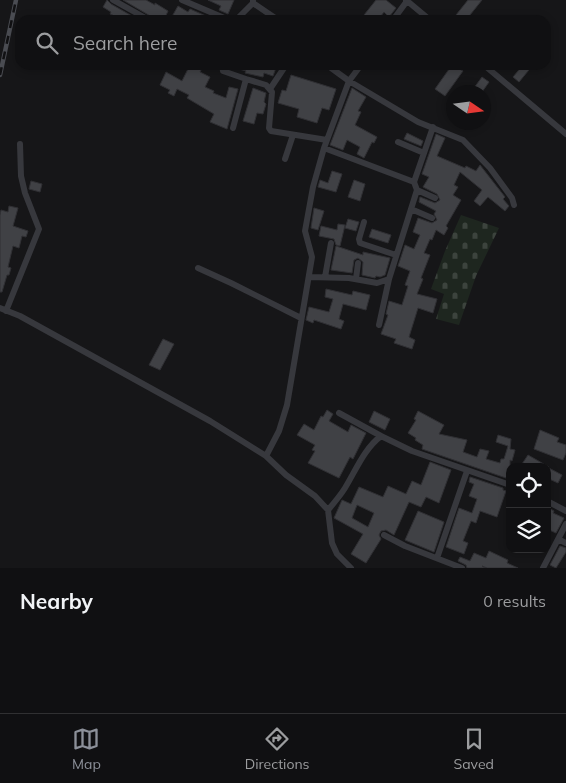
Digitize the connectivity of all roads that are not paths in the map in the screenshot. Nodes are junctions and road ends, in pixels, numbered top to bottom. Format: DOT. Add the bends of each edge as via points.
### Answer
graph roads {
  1 [pos="113,0"];
  2 [pos="182,0"];
  3 [pos="407,0"];
  4 [pos="253,2"];
  5 [pos="140,15"];
  6 [pos="217,15"];
  7 [pos="241,15"];
  8 [pos="271,15"];
  9 [pos="396,15"];
  10 [pos="424,15"];
  11 [pos="222,70"];
  12 [pos="283,70"];
  13 [pos="334,70"];
  14 [pos="357,70"];
  15 [pos="490,70"];
  16 [pos="246,79"];
  17 [pos="349,81"];
  18 [pos="270,89"];
  19 [pos="433,127"];
  20 [pos="233,128"];
  21 [pos="566,134"];
  22 [pos="293,135"];
  23 [pos="326,140"];
  24 [pos="398,142"];
  25 [pos="20,144"];
  26 [pos="324,148"];
  27 [pos="424,153"];
  28 [pos="285,159"];
  29 [pos="414,182"];
  30 [pos="417,190"];
  31 [pos="434,198"];
  32 [pos="514,205"];
  33 [pos="411,209"];
  34 [pos="432,218"];
  35 [pos="364,222"];
  36 [pos="331,243"];
  37 [pos="396,255"];
  38 [pos="358,263"];
  39 [pos="198,268"];
  40 [pos="309,277"];
  41 [pos="325,277"];
  42 [pos="356,279"];
  43 [pos="389,280"];
  44 [pos="3,310"];
  45 [pos="301,318"];
  46 [pos="379,326"];
  47 [pos="339,413"];
  48 [pos="381,436"];
  49 [pos="266,456"];
  50 [pos="467,471"];
  51 [pos="506,484"];
  52 [pos="551,503"];
  53 [pos="328,510"];
  54 [pos="566,511"];
  55 [pos="566,524"];
  56 [pos="384,535"];
  57 [pos="558,538"];
  58 [pos="566,543"];
  59 [pos="437,558"];
  60 [pos="350,568"];
  61 [pos="462,568"];
  62 [pos="543,568"];
  1 -- 5 [label="street"];
  2 -- 6 [label="street"];
  3 -- 9 [label="street"];
  3 -- 10 [label="street"];
  4 -- 7 [label="street"];
  4 -- 8 [label="street"];
  11 -- 16 [label="street"];
  12 -- 18 [label="street"];
  13 -- 17 [label="street"];
  14 -- 17 [label="street"];
  15 -- 21 [label="street"];
  16 -- 18 [label="street"];
  16 -- 20 [label="street"];
  17 -- 19 [label="street" via="418,122"];
  17 -- 23 [label="street"];
  18 -- 22 [label="street" via="269,128"];
  19 -- 27 [label="street"];
  19 -- 32 [label="street" via="463,140 490,168"];
  22 -- 23 [label="street"];
  22 -- 28 [label="street"];
  23 -- 26 [label="street"];
  24 -- 27 [label="street"];
  25 -- 44 [label="street" via="25,194 40,229"];
  26 -- 29 [label="street"];
  26 -- 40 [label="street" via="306,227 312,257"];
  27 -- 29 [label="street"];
  29 -- 30 [label="street"];
  30 -- 31 [label="street"];
  30 -- 33 [label="street"];
  33 -- 34 [label="street"];
  33 -- 37 [label="street"];
  35 -- 37 [label="street" via="360,242"];
  36 -- 41 [label="street"];
  37 -- 43 [label="street"];
  38 -- 42 [label="street"];
  39 -- 45 [label="street"];
  40 -- 41 [label="street"];
  40 -- 45 [label="street"];
  41 -- 42 [label="street"];
  42 -- 43 [label="street" via="377,283"];
  43 -- 46 [label="street"];
  44 -- 49 [label="street" via="20,316 210,421"];
  45 -- 49 [label="street" via="287,405 279,431"];
  47 -- 48 [label="street"];
  48 -- 50 [label="street"];
  48 -- 53 [label="street"];
  49 -- 53 [label="street"];
  50 -- 51 [label="street"];
  50 -- 59 [label="street"];
  52 -- 54 [label="street"];
  53 -- 60 [label="street" via="332,543"];
  55 -- 57 [label="street"];
  56 -- 59 [label="street"];
  57 -- 58 [label="street"];
  57 -- 62 [label="street"];
  59 -- 61 [label="street"];
}
